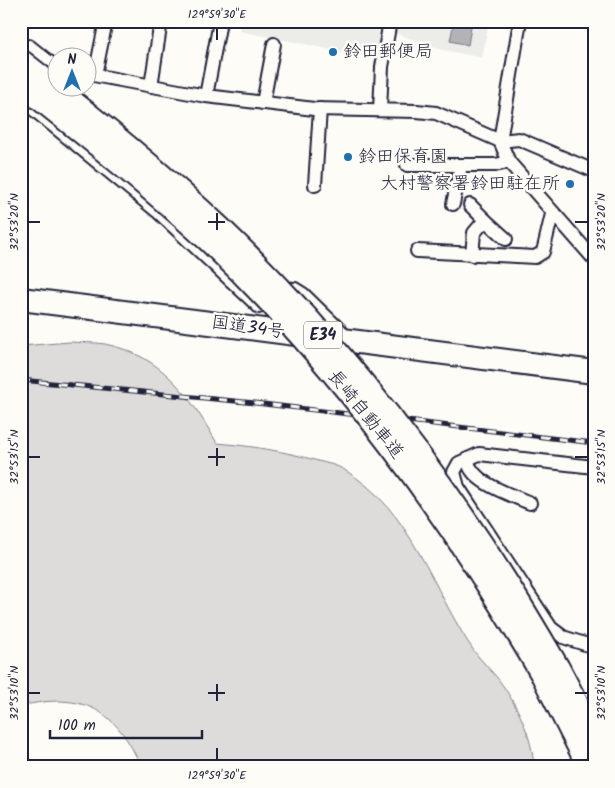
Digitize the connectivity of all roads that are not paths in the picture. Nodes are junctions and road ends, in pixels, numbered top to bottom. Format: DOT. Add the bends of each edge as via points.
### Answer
graph roads {
  1 [pos="106,21"];
  2 [pos="161,21"];
  3 [pos="217,21"];
  4 [pos="390,21"];
  5 [pos="520,21"];
  6 [pos="274,44"];
  7 [pos="21,49"];
  8 [pos="98,50"];
  9 [pos="21,61"];
  10 [pos="48,61"];
  11 [pos="98,76"];
  12 [pos="21,84"];
  13 [pos="151,86"];
  14 [pos="206,96"];
  15 [pos="21,99"];
  16 [pos="263,103"];
  17 [pos="320,109"];
  18 [pos="380,110"];
  19 [pos="500,141"];
  20 [pos="509,162"];
  21 [pos="407,165"];
  22 [pos="461,165"];
  23 [pos="594,170"];
  24 [pos="315,185"];
  25 [pos="453,204"];
  26 [pos="470,205"];
  27 [pos="552,214"];
  28 [pos="485,220"];
  29 [pos="506,239"];
  30 [pos="417,251"];
  31 [pos="472,255"];
  32 [pos="594,259"];
  33 [pos="21,298"];
  34 [pos="256,318"];
  35 [pos="341,341"];
  36 [pos="594,372"];
  37 [pos="468,459"];
  38 [pos="594,467"];
  39 [pos="530,503"];
  40 [pos="594,647"];
  41 [pos="551,672"];
  42 [pos="594,736"];
  43 [pos="589,767"];
  1 -- 8 [label="street"];
  2 -- 13 [label="street"];
  3 -- 14 [label="street" via="219,27"];
  4 -- 18 [label="street" via="382,67"];
  5 -- 19 [label="street"];
  6 -- 16 [label="street"];
  7 -- 10 [label="street" via="29,46"];
  9 -- 41 [label="highway, 長崎自動車道 / E34, bridge" via="136,152 219,227 298,307 373,393 494,559"];
  11 -- 13 [label="street"];
  12 -- 41 [label="highway, 長崎自動車道 / E34, bridge" via="124,166 208,241 286,319 359,404 428,495"];
  13 -- 14 [label="street"];
  14 -- 16 [label="street"];
  15 -- 34 [label="street" via="156,211"];
  16 -- 17 [label="street"];
  17 -- 18 [label="street"];
  17 -- 24 [label="street"];
  18 -- 19 [label="street" via="436,114"];
  19 -- 20 [label="street"];
  19 -- 23 [label="street" via="519,139"];
  20 -- 22 [label="street"];
  20 -- 27 [label="street"];
  21 -- 22 [label="street"];
  22 -- 25 [label="street"];
  26 -- 28 [label="street"];
  27 -- 31 [label="street" via="543,252 535,257"];
  27 -- 32 [label="street"];
  28 -- 29 [label="street"];
  28 -- 31 [label="street" via="474,233"];
  30 -- 31 [label="street"];
  33 -- 34 [label="highway, 国道34号"];
  34 -- 35 [label="highway, 国道34号"];
  34 -- 35 [label="street" via="266,295 272,290 295,289 341,331"];
  35 -- 36 [label="highway, 国道34号"];
  37 -- 38 [label="street" via="479,454"];
  37 -- 39 [label="street" via="468,466 478,479"];
  37 -- 40 [label="street" via="459,463 454,472 458,487 551,628 563,637"];
  41 -- 42 [label="highway, 長崎自動車道 / E34"];
  41 -- 43 [label="highway, 長崎自動車道 / E34"];
}
